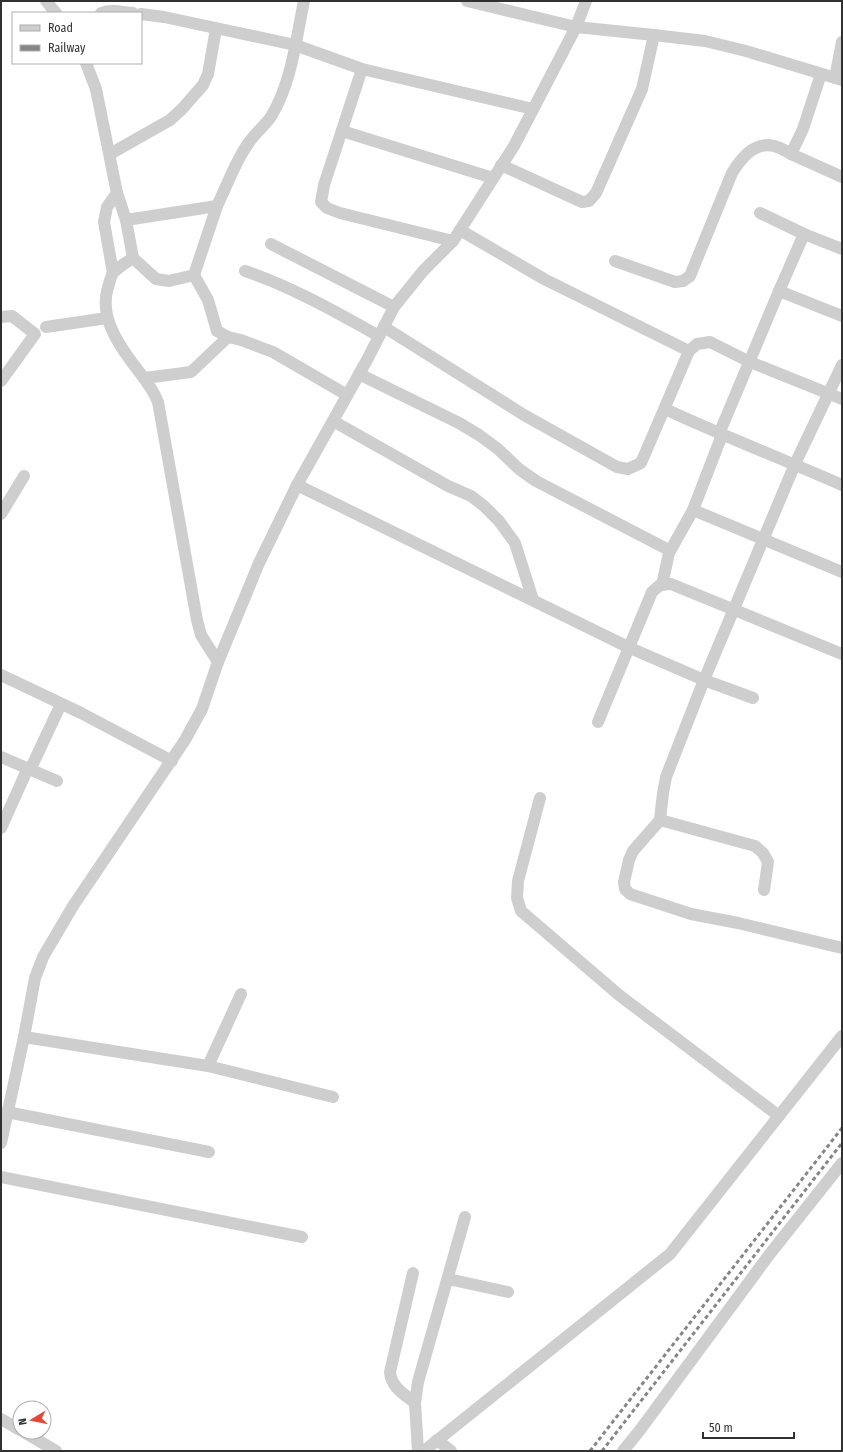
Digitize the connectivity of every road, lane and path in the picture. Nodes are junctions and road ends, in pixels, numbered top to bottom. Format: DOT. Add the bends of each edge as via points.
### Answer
graph roads {
  1 [pos="46,1"];
  2 [pos="304,1"];
  3 [pos="467,1"];
  4 [pos="586,1"];
  5 [pos="55,12"];
  6 [pos="108,12"];
  7 [pos="124,12"];
  8 [pos="142,14"];
  9 [pos="576,27"];
  10 [pos="216,29"];
  11 [pos="654,35"];
  12 [pos="842,42"];
  13 [pos="295,45"];
  14 [pos="86,64"];
  15 [pos="362,69"];
  16 [pos="821,74"];
  17 [pos="838,79"];
  18 [pos="533,109"];
  19 [pos="342,131"];
  20 [pos="110,154"];
  21 [pos="791,154"];
  22 [pos="501,165"];
  23 [pos="493,178"];
  24 [pos="842,178"];
  25 [pos="117,193"];
  26 [pos="217,206"];
  27 [pos="760,213"];
  28 [pos="126,220"];
  29 [pos="460,230"];
  30 [pos="804,234"];
  31 [pos="453,241"];
  32 [pos="271,244"];
  33 [pos="842,249"];
  34 [pos="133,258"];
  35 [pos="615,261"];
  36 [pos="245,271"];
  37 [pos="113,273"];
  38 [pos="194,275"];
  39 [pos="779,291"];
  40 [pos="394,307"];
  41 [pos="842,316"];
  42 [pos="1,317"];
  43 [pos="107,318"];
  44 [pos="46,327"];
  45 [pos="382,332"];
  46 [pos="228,337"];
  47 [pos="689,351"];
  48 [pos="750,362"];
  49 [pos="842,365"];
  50 [pos="359,374"];
  51 [pos="145,378"];
  52 [pos="1,381"];
  53 [pos="829,393"];
  54 [pos="347,395"];
  55 [pos="842,399"];
  56 [pos="665,409"];
  57 [pos="333,420"];
  58 [pos="721,434"];
  59 [pos="795,464"];
  60 [pos="24,476"];
  61 [pos="842,484"];
  62 [pos="297,485"];
  63 [pos="694,510"];
  64 [pos="1,514"];
  65 [pos="763,539"];
  66 [pos="664,548"];
  67 [pos="842,572"];
  68 [pos="662,585"];
  69 [pos="533,600"];
  70 [pos="734,609"];
  71 [pos="630,648"];
  72 [pos="840,649"];
  73 [pos="218,662"];
  74 [pos="1,675"];
  75 [pos="704,680"];
  76 [pos="753,698"];
  77 [pos="62,704"];
  78 [pos="598,722"];
  79 [pos="1,757"];
  80 [pos="172,761"];
  81 [pos="29,769"];
  82 [pos="57,781"];
  83 [pos="540,798"];
  84 [pos="660,820"];
  85 [pos="1,828"];
  86 [pos="764,890"];
  87 [pos="842,948"];
  88 [pos="241,994"];
  89 [pos="24,1036"];
  90 [pos="842,1036"];
  91 [pos="208,1066"];
  92 [pos="333,1097"];
  93 [pos="7,1112"];
  94 [pos="779,1116"];
  95 [pos="1,1143"];
  96 [pos="209,1152"];
  97 [pos="842,1163"];
  98 [pos="1,1177"];
  99 [pos="465,1217"];
  100 [pos="302,1237"];
  101 [pos="413,1273"];
  102 [pos="448,1279"];
  103 [pos="508,1292"];
  104 [pos="415,1403"];
  105 [pos="1,1419"];
  106 [pos="12,1425"];
  107 [pos="37,1440"];
  108 [pos="437,1440"];
  109 [pos="56,1451"];
  110 [pos="418,1451"];
  111 [pos="424,1451"];
  112 [pos="451,1451"];
  113 [pos="623,1451"];
  1 -- 5 [label="street"];
  2 -- 13 [label="street"];
  3 -- 9 [label="street"];
  4 -- 9 [label="street"];
  6 -- 7 [label="street"];
  8 -- 10 [label="street"];
  9 -- 11 [label="street"];
  9 -- 18 [label="street"];
  10 -- 13 [label="street"];
  10 -- 20 [label="street" via="208,74 203,85 170,120"];
  11 -- 16 [label="street" via="705,41"];
  11 -- 22 [label="street" via="642,89 596,193 589,201 582,202"];
  12 -- 17 [label="street"];
  13 -- 15 [label="street"];
  13 -- 26 [label="street" via="284,89 272,115 250,141"];
  14 -- 20 [label="street" via="96,89"];
  15 -- 18 [label="street"];
  15 -- 19 [label="street"];
  16 -- 17 [label="street"];
  16 -- 21 [label="street" via="803,129"];
  18 -- 22 [label="street"];
  19 -- 23 [label="street"];
  19 -- 31 [label="street" via="324,185 321,202 327,208"];
  20 -- 25 [label="street"];
  21 -- 24 [label="street"];
  21 -- 35 [label="street" via="774,145 760,145 738,162 690,276 683,281 675,282"];
  22 -- 23 [label="street"];
  23 -- 29 [label="street"];
  25 -- 28 [label="street"];
  25 -- 37 [label="street" via="107,207 104,222"];
  26 -- 28 [label="street"];
  26 -- 38 [label="street"];
  27 -- 30 [label="street"];
  28 -- 34 [label="street"];
  29 -- 31 [label="street"];
  29 -- 47 [label="street" via="544,279"];
  30 -- 33 [label="street"];
  30 -- 39 [label="street"];
  31 -- 40 [label="street" via="423,271"];
  32 -- 40 [label="street"];
  34 -- 37 [label="street"];
  34 -- 38 [label="street" via="156,279 169,281"];
  36 -- 45 [label="street" via="262,276"];
  37 -- 43 [label="street" via="105,298"];
  38 -- 46 [label="street" via="208,300 217,331"];
  39 -- 41 [label="street"];
  39 -- 48 [label="street"];
  40 -- 45 [label="street"];
  42 -- 52 [label="street" via="12,316 35,334"];
  43 -- 44 [label="street"];
  43 -- 51 [label="street" via="130,361"];
  45 -- 50 [label="street"];
  45 -- 56 [label="street" via="617,467 628,469 641,463"];
  46 -- 51 [label="street" via="191,372"];
  46 -- 54 [label="street" via="273,352"];
  47 -- 48 [label="street" via="697,344 710,342"];
  47 -- 56 [label="street"];
  48 -- 53 [label="street"];
  48 -- 58 [label="street"];
  49 -- 53 [label="street"];
  50 -- 54 [label="street"];
  50 -- 66 [label="street" via="459,423 492,444 536,481"];
  51 -- 73 [label="street" via="158,402 197,620 201,635"];
  53 -- 55 [label="street"];
  53 -- 59 [label="street"];
  54 -- 57 [label="street"];
  56 -- 58 [label="street"];
  57 -- 62 [label="street"];
  57 -- 69 [label="street" via="448,486 471,496 484,506 515,543"];
  58 -- 59 [label="street"];
  58 -- 63 [label="street"];
  59 -- 61 [label="street"];
  59 -- 65 [label="street"];
  60 -- 64 [label="street"];
  62 -- 69 [label="street"];
  62 -- 73 [label="street" via="259,563"];
  63 -- 65 [label="street"];
  63 -- 68 [label="street" via="669,553"];
  65 -- 67 [label="street"];
  65 -- 70 [label="street"];
  68 -- 70 [label="street" via="671,584"];
  68 -- 71 [label="street" via="652,592"];
  69 -- 71 [label="street"];
  70 -- 72 [label="street"];
  70 -- 75 [label="street"];
  71 -- 75 [label="street"];
  71 -- 78 [label="street"];
  73 -- 80 [label="street" via="202,709"];
  74 -- 77 [label="street"];
  75 -- 76 [label="street"];
  75 -- 84 [label="street" via="666,777"];
  77 -- 80 [label="street"];
  77 -- 81 [label="street"];
  79 -- 81 [label="street"];
  80 -- 89 [label="street" via="73,906 43,957 35,978"];
  81 -- 82 [label="street"];
  81 -- 85 [label="street"];
  83 -- 94 [label="street" via="518,881 517,898 521,911 619,995"];
  84 -- 86 [label="street" via="755,846 768,862"];
  84 -- 87 [label="street" via="633,851 629,860 624,882 625,889 630,894 691,914"];
  88 -- 91 [label="street"];
  89 -- 91 [label="street"];
  89 -- 93 [label="street"];
  90 -- 94 [label="street"];
  91 -- 92 [label="street"];
  93 -- 95 [label="street"];
  93 -- 96 [label="street"];
  94 -- 108 [label="street" via="670,1254"];
  97 -- 113 [label="street" via="769,1255"];
  98 -- 100 [label="street"];
  99 -- 102 [label="street"];
  101 -- 104 [label="street" via="390,1379 394,1386"];
  102 -- 103 [label="street"];
  102 -- 104 [label="street" via="418,1382"];
  104 -- 110 [label="street"];
  105 -- 106 [label="street"];
  107 -- 109 [label="street"];
  108 -- 111 [label="street"];
  108 -- 112 [label="street"];
}
